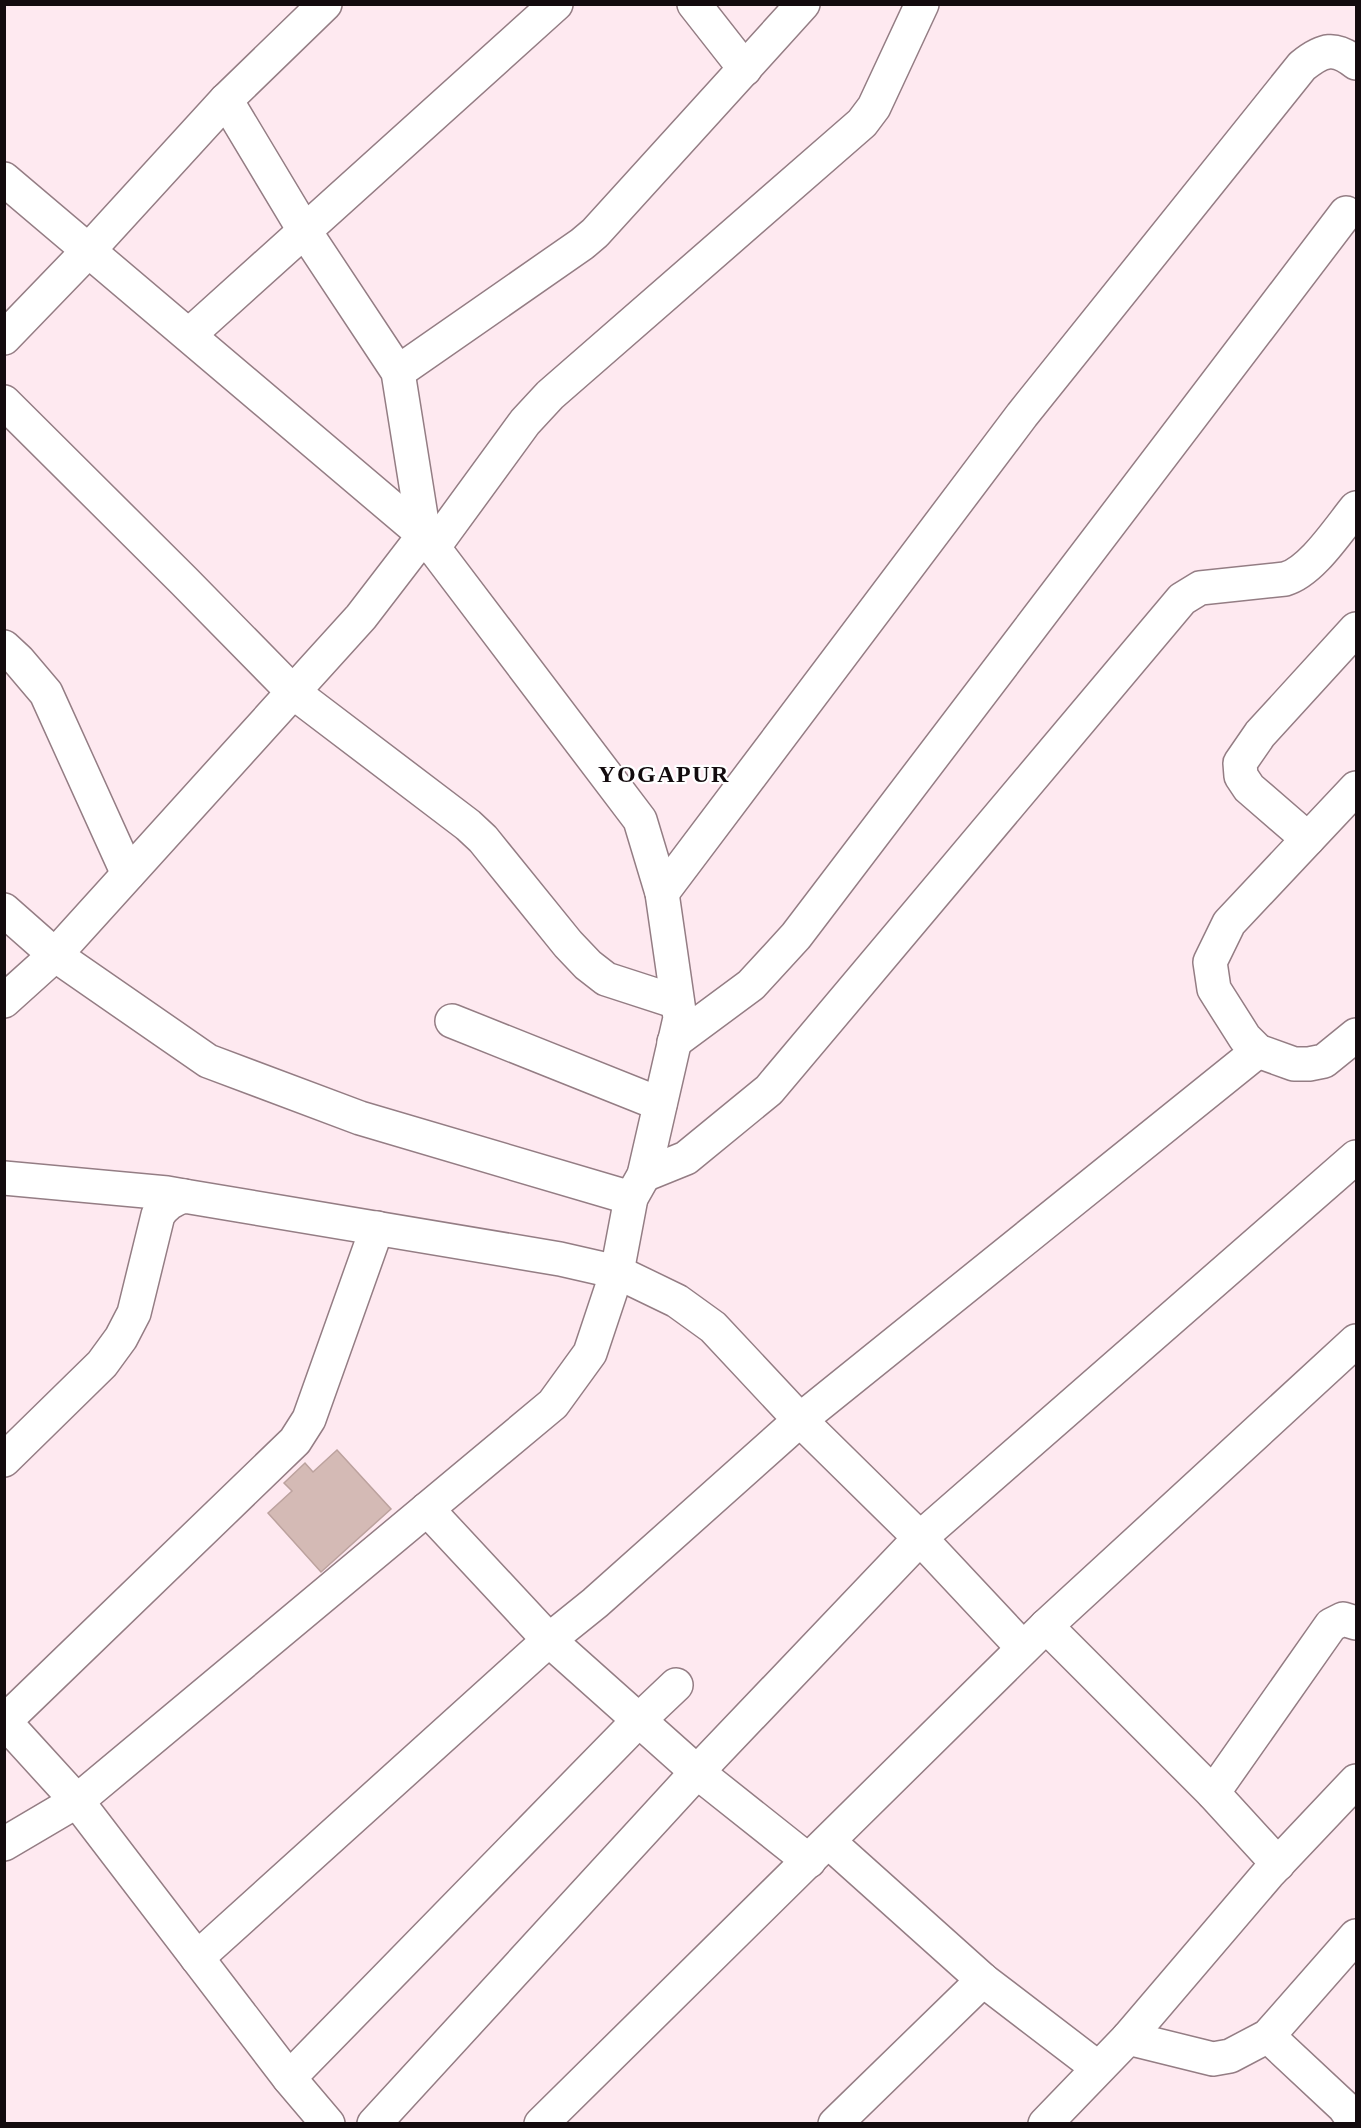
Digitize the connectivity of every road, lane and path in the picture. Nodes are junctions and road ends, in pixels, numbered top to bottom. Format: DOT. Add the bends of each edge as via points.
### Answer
graph roads {
  1 [pos="325,4"];
  2 [pos="556,4"];
  3 [pos="694,4"];
  4 [pos="803,4"];
  5 [pos="922,4"];
  6 [pos="1356,63"];
  7 [pos="744,69"];
  8 [pos="226,100"];
  9 [pos="4,179"];
  10 [pos="1346,213"];
  11 [pos="304,230"];
  12 [pos="88,250"];
  13 [pos="189,335"];
  14 [pos="4,338"];
  15 [pos="398,372"];
  16 [pos="4,402"];
  17 [pos="1356,508"];
  18 [pos="428,541"];
  19 [pos="1356,629"];
  20 [pos="4,647"];
  21 [pos="293,692"];
  22 [pos="1356,788"];
  23 [pos="1308,839"];
  24 [pos="128,874"];
  25 [pos="662,893"];
  26 [pos="4,910"];
  27 [pos="55,955"];
  28 [pos="4,1001"];
  29 [pos="677,1002"];
  30 [pos="452,1021"];
  31 [pos="674,1042"];
  32 [pos="1353,1045"];
  33 [pos="1258,1051"];
  34 [pos="660,1104"];
  35 [pos="1356,1157"];
  36 [pos="4,1178"];
  37 [pos="638,1186"];
  38 [pos="184,1196"];
  39 [pos="377,1228"];
  40 [pos="617,1272"];
  41 [pos="1356,1341"];
  42 [pos="800,1420"];
  43 [pos="4,1460"];
  44 [pos="427,1509"];
  45 [pos="920,1538"];
  46 [pos="1356,1623"];
  47 [pos="1046,1626"];
  48 [pos="549,1640"];
  49 [pos="1023,1648"];
  50 [pos="676,1685"];
  51 [pos="5,1721"];
  52 [pos="638,1721"];
  53 [pos="697,1772"];
  54 [pos="1356,1780"];
  55 [pos="1213,1793"];
  56 [pos="77,1802"];
  57 [pos="4,1845"];
  58 [pos="819,1851"];
  59 [pos="1278,1864"];
  60 [pos="1356,1936"];
  61 [pos="197,1958"];
  62 [pos="982,1980"];
  63 [pos="1268,2036"];
  64 [pos="1128,2038"];
  65 [pos="1098,2068"];
  66 [pos="289,2078"];
  67 [pos="1352,2108"];
  68 [pos="328,2124"];
  69 [pos="374,2124"];
  70 [pos="541,2124"];
  71 [pos="835,2124"];
  72 [pos="1045,2124"];
  1 -- 8 [label="street"];
  2 -- 11 [label="street"];
  3 -- 7 [label="street"];
  4 -- 7 [label="street"];
  5 -- 18 [label="street" via="874,107 862,123 549,395"];
  6 -- 25 [label="street" via="1344,53 1333,51 1302,66 1022,415"];
  7 -- 15 [label="street" via="595,233"];
  8 -- 11 [label="street"];
  8 -- 12 [label="street"];
  9 -- 12 [label="street"];
  10 -- 31 [label="street" via="796,936 751,985"];
  11 -- 13 [label="street"];
  11 -- 15 [label="street"];
  12 -- 13 [label="street"];
  12 -- 14 [label="street"];
  13 -- 18 [label="street"];
  15 -- 18 [label="street"];
  16 -- 21 [label="street"];
  17 -- 37 [label="street" via="1296,576 1200,588 1182,599 769,1090 686,1158"];
  18 -- 21 [label="street"];
  18 -- 25 [label="street" via="640,820"];
  19 -- 23 [label="street" via="1260,734 1240,763 1241,776 1249,788"];
  20 -- 24 [label="street" via="46,693"];
  21 -- 24 [label="street"];
  21 -- 29 [label="street" via="468,825 588,965 606,979"];
  22 -- 23 [label="street"];
  23 -- 33 [label="street" via="1229,923 1210,962 1214,989 1245,1038"];
  24 -- 27 [label="street"];
  25 -- 29 [label="street"];
  26 -- 27 [label="street"];
  27 -- 28 [label="street"];
  27 -- 37 [label="street" via="208,1061 360,1118"];
  29 -- 31 [label="street" via="680,1018"];
  30 -- 34 [label="street"];
  31 -- 34 [label="street"];
  32 -- 33 [label="street" via="1324,1061 1309,1064 1294,1064"];
  33 -- 42 [label="street"];
  34 -- 37 [label="street"];
  35 -- 45 [label="street"];
  36 -- 38 [label="street"];
  37 -- 40 [label="street"];
  38 -- 39 [label="street"];
  38 -- 43 [label="street" via="164,1206 158,1215 134,1313 121,1338 102,1364"];
  39 -- 40 [label="street"];
  39 -- 51 [label="street" via="309,1419 295,1441"];
  40 -- 42 [label="street" via="677,1301 713,1327"];
  40 -- 44 [label="street" via="590,1353 553,1404"];
  41 -- 47 [label="street"];
  42 -- 45 [label="street"];
  42 -- 48 [label="street"];
  44 -- 48 [label="street"];
  44 -- 56 [label="street"];
  45 -- 49 [label="street"];
  45 -- 53 [label="street"];
  46 -- 55 [label="street" via="1343,1619 1330,1625"];
  47 -- 49 [label="street"];
  47 -- 55 [label="street"];
  48 -- 52 [label="street"];
  48 -- 61 [label="street"];
  49 -- 58 [label="street"];
  50 -- 52 [label="street"];
  51 -- 56 [label="street"];
  52 -- 53 [label="street"];
  52 -- 66 [label="street"];
  53 -- 58 [label="street"];
  53 -- 69 [label="street"];
  54 -- 59 [label="street"];
  55 -- 59 [label="street"];
  56 -- 57 [label="street"];
  56 -- 61 [label="street"];
  58 -- 62 [label="street"];
  58 -- 70 [label="street"];
  59 -- 64 [label="street"];
  60 -- 63 [label="street"];
  61 -- 66 [label="street"];
  62 -- 65 [label="street"];
  62 -- 71 [label="street"];
  63 -- 64 [label="street" via="1230,2056 1213,2059"];
  63 -- 67 [label="street"];
  64 -- 65 [label="street"];
  65 -- 72 [label="street"];
  66 -- 68 [label="street"];
}
